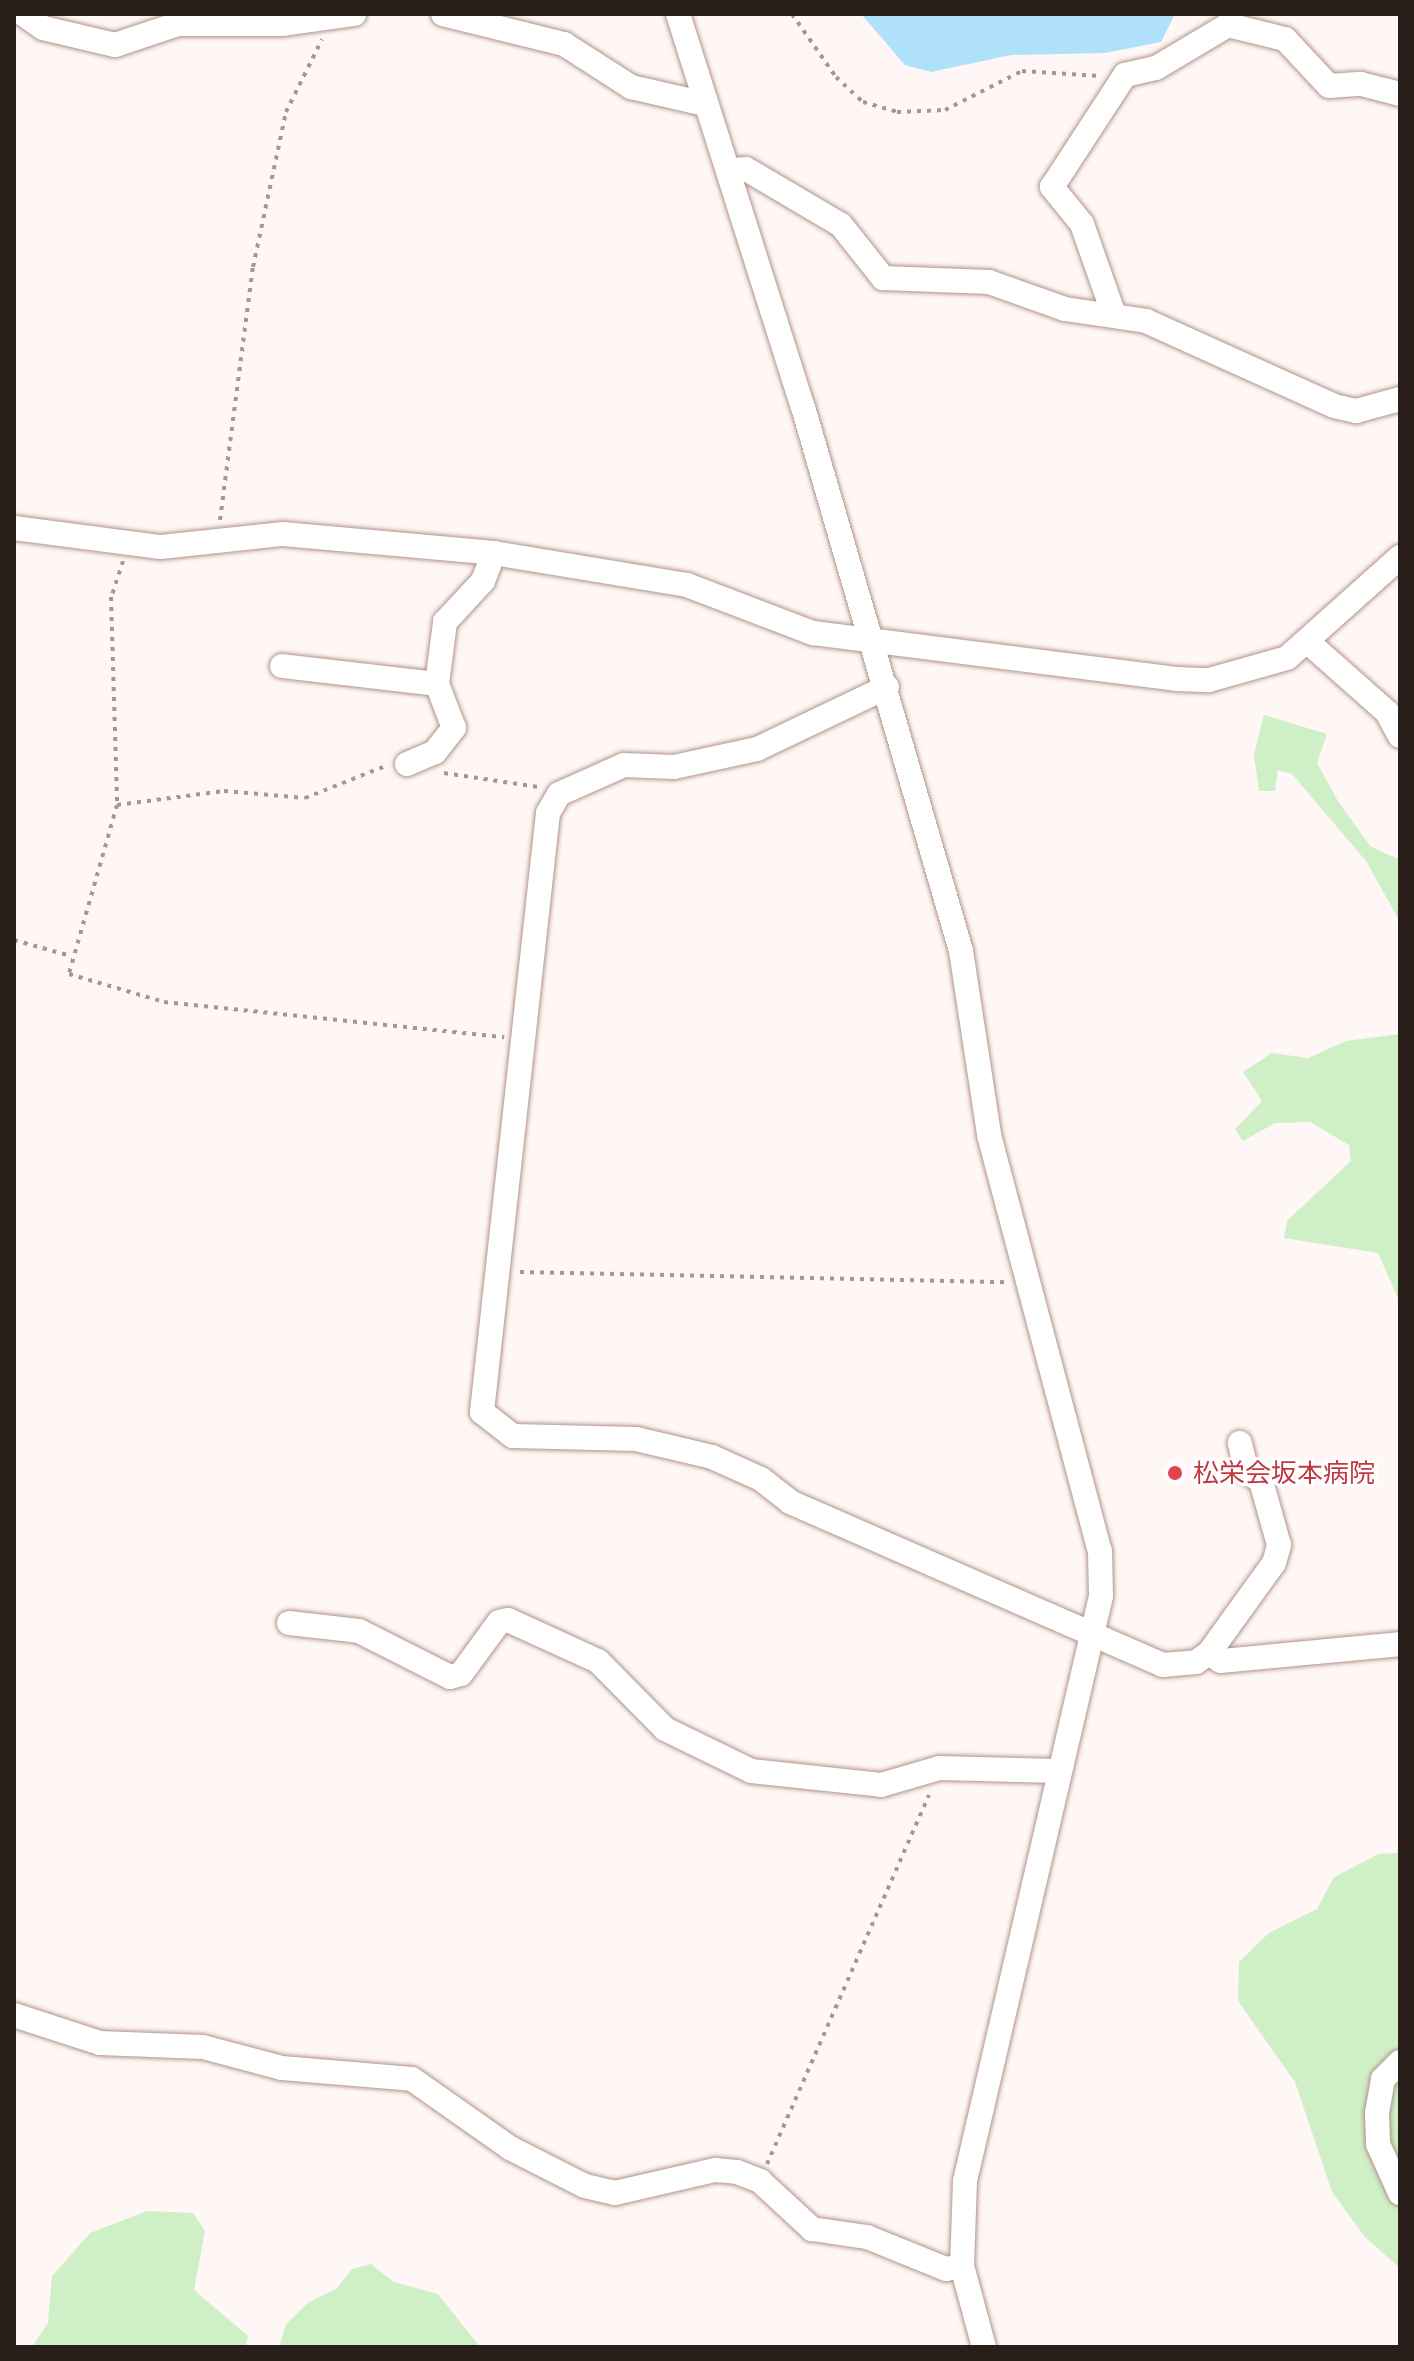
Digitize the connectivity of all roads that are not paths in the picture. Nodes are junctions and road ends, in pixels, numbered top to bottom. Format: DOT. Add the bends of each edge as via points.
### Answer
graph roads {
  1 [pos="23,14"];
  2 [pos="443,14"];
  3 [pos="678,14"];
  4 [pos="345,17"];
  5 [pos="1400,94"];
  6 [pos="705,104"];
  7 [pos="729,170"];
  8 [pos="1114,315"];
  9 [pos="1400,399"];
  10 [pos="14,528"];
  11 [pos="494,553"];
  12 [pos="1400,557"];
  13 [pos="874,643"];
  14 [pos="1309,643"];
  15 [pos="282,666"];
  16 [pos="437,684"];
  17 [pos="887,687"];
  18 [pos="1400,736"];
  19 [pos="407,764"];
  20 [pos="1240,1443"];
  21 [pos="289,1623"];
  22 [pos="1092,1635"];
  23 [pos="1400,1644"];
  24 [pos="1209,1653"];
  25 [pos="1057,1771"];
  26 [pos="14,2015"];
  27 [pos="1400,2062"];
  28 [pos="1400,2193"];
  29 [pos="962,2266"];
  30 [pos="984,2347"];
  1 -- 4 [label="street" via="43,28 115,45 178,24"];
  2 -- 6 [label="street" via="564,44 631,87"];
  3 -- 6 [label="street"];
  5 -- 8 [label="street" via="1361,84 1329,86 1285,39 1228,25 1178,57 1116,82 1052,187 1082,224"];
  6 -- 7 [label="street"];
  7 -- 8 [label="street" via="746,169 841,225 883,278 989,282 1065,309"];
  7 -- 13 [label="street"];
  8 -- 9 [label="street" via="1190,338 1334,406 1356,411"];
  10 -- 11 [label="street" via="128,544 283,534"];
  11 -- 13 [label="street" via="687,585 813,633"];
  11 -- 16 [label="street" via="483,581 448,613"];
  12 -- 14 [label="street"];
  13 -- 14 [label="street" via="1198,680 1260,669"];
  13 -- 17 [label="street"];
  14 -- 18 [label="street" via="1387,712"];
  15 -- 16 [label="street"];
  16 -- 19 [label="street" via="454,728 435,752"];
  17 -- 22 [label="street" via="961,951 989,1135 1100,1551"];
  17 -- 22 [label="street" via="757,749 674,767 624,765 559,794 548,813 482,1412 493,1426 556,1440 636,1439 712,1457 761,1479 790,1502"];
  20 -- 24 [label="street" via="1247,1472 1261,1481 1279,1545"];
  21 -- 25 [label="street" via="359,1631 450,1677 461,1674 499,1622 508,1620 598,1661 665,1729 751,1771 881,1785 939,1768"];
  22 -- 24 [label="street" via="1163,1665"];
  22 -- 25 [label="street"];
  23 -- 24 [label="street" via="1221,1661"];
  25 -- 29 [label="street" via="965,2181"];
  26 -- 29 [label="street" via="100,2043 203,2047 282,2068 412,2079 510,2148 615,2193 715,2170 760,2181 812,2229 867,2237 946,2269"];
  27 -- 28 [label="street" via="1383,2079 1377,2113 1378,2144"];
  29 -- 30 [label="street"];
}
